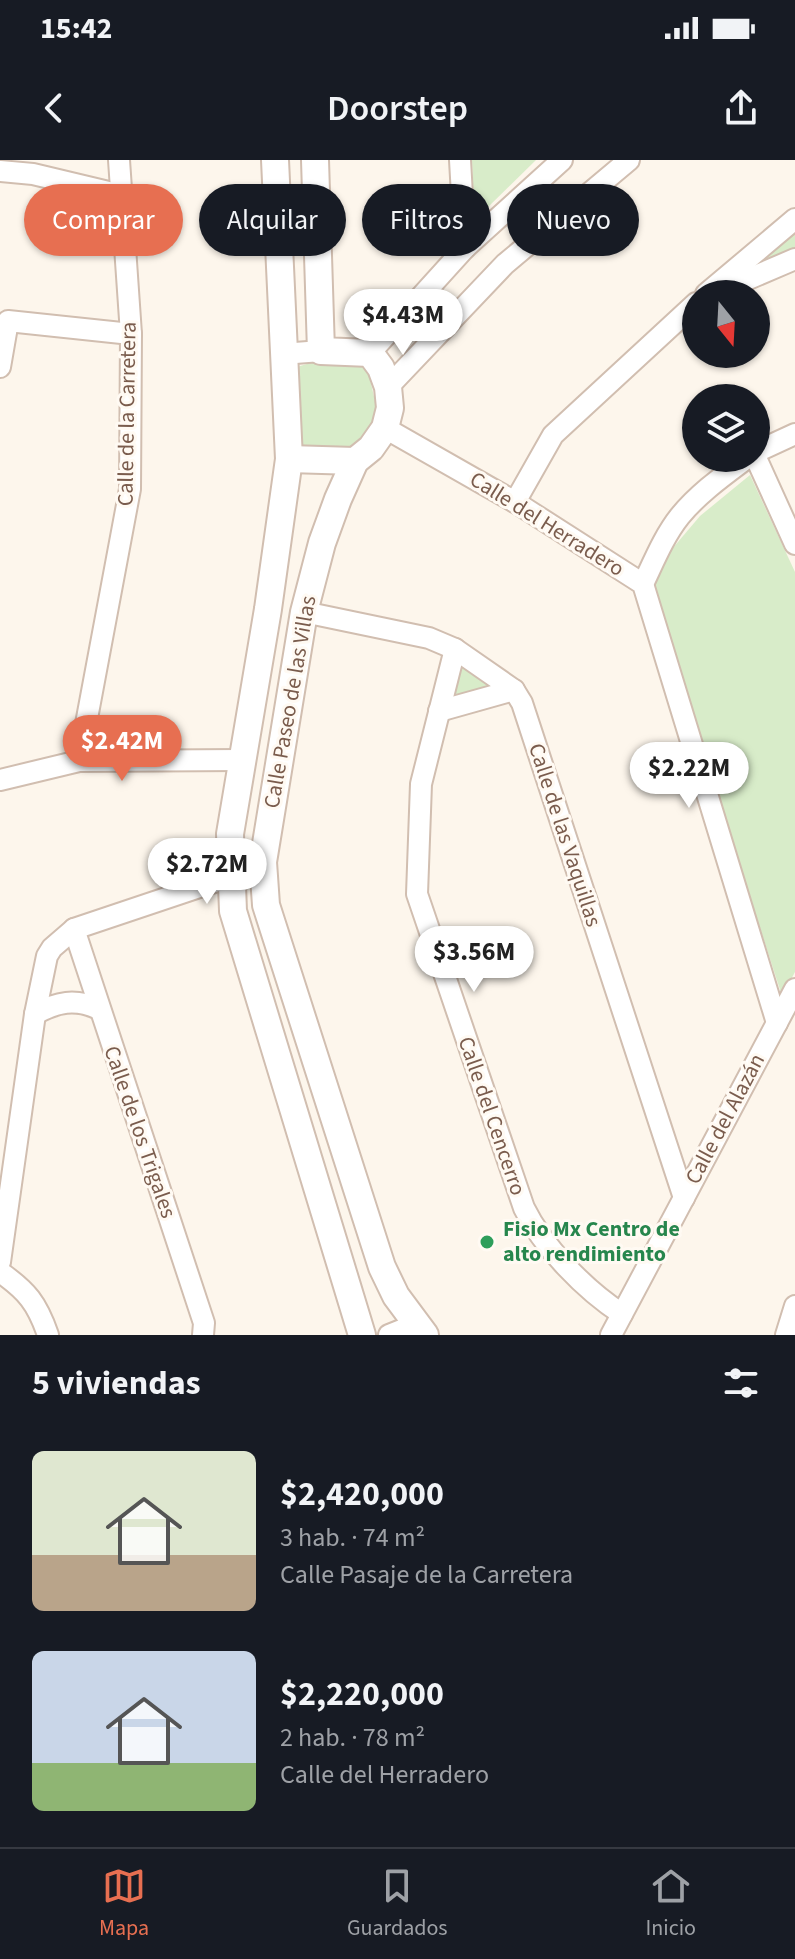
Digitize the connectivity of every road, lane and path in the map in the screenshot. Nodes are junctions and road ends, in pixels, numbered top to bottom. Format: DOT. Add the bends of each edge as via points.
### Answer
graph roads {
  1 [pos="119,160"];
  2 [pos="275,160"];
  3 [pos="315,160"];
  4 [pos="460,160"];
  5 [pos="562,160"];
  6 [pos="629,160"];
  7 [pos="34,167"];
  8 [pos="0,171"];
  9 [pos="87,184"];
  10 [pos="120,184"];
  11 [pos="461,184"];
  12 [pos="795,219"];
  13 [pos="491,224"];
  14 [pos="125,256"];
  15 [pos="458,256"];
  16 [pos="795,259"];
  17 [pos="723,280"];
  18 [pos="747,280"];
  19 [pos="682,316"];
  20 [pos="131,334"];
  21 [pos="321,351"];
  22 [pos="370,353"];
  23 [pos="282,354"];
  24 [pos="0,367"];
  25 [pos="388,387"];
  26 [pos="385,428"];
  27 [pos="795,434"];
  28 [pos="770,447"];
  29 [pos="289,459"];
  30 [pos="355,461"];
  31 [pos="728,472"];
  32 [pos="763,472"];
  33 [pos="515,502"];
  34 [pos="795,544"];
  35 [pos="643,584"];
  36 [pos="304,612"];
  37 [pos="455,649"];
  38 [pos="514,690"];
  39 [pos="439,711"];
  40 [pos="241,760"];
  41 [pos="79,761"];
  42 [pos="0,780"];
  43 [pos="232,876"];
  44 [pos="74,929"];
  45 [pos="795,989"];
  46 [pos="99,1009"];
  47 [pos="35,1014"];
  48 [pos="777,1023"];
  49 [pos="684,1198"];
  50 [pos="0,1262"];
  51 [pos="0,1272"];
  52 [pos="795,1306"];
  53 [pos="622,1314"];
  54 [pos="422,1332"];
  55 [pos="48,1335"];
  56 [pos="203,1335"];
  57 [pos="362,1335"];
  58 [pos="389,1335"];
  59 [pos="611,1335"];
  60 [pos="786,1335"];
  1 -- 10 [label="street, Calle de la Carretera"];
  2 -- 23 [label="street, Calle Paseo de las Villas"];
  3 -- 21 [label="street"];
  4 -- 11 [label="street"];
  5 -- 13 [label="street"];
  6 -- 25 [label="street" via="505,264"];
  7 -- 8 [label="street"];
  7 -- 9 [label="street"];
  12 -- 17 [label="street"];
  14 -- 20 [label="street, Calle de la Carretera"];
  15 -- 22 [label="street"];
  16 -- 18 [label="street"];
  19 -- 33 [label="street" via="553,435"];
  20 -- 24 [label="street" via="8,321"];
  20 -- 41 [label="street, Calle de la Carretera" via="130,489"];
  21 -- 22 [label="street"];
  21 -- 23 [label="street"];
  22 -- 25 [label="street"];
  23 -- 29 [label="street, Calle Paseo de las Villas"];
  25 -- 26 [label="street"];
  26 -- 30 [label="street, Calle Paseo de las Villas"];
  26 -- 33 [label="street, Calle del Herradero"];
  27 -- 28 [label="street"];
  29 -- 30 [label="street"];
  29 -- 40 [label="street, Calle Paseo de las Villas"];
  30 -- 36 [label="street, Calle Paseo de las Villas" via="322,543"];
  31 -- 35 [label="street" via="679,517"];
  32 -- 34 [label="street"];
  33 -- 35 [label="street, Calle del Herradero"];
  35 -- 48 [label="street, Calle del Herradero"];
  36 -- 37 [label="street" via="429,638"];
  36 -- 54 [label="street, Calle Paseo de las Villas" via="265,849 266,905 382,1267"];
  37 -- 38 [label="street"];
  37 -- 39 [label="street, Calle del Cencerro"];
  38 -- 39 [label="street"];
  38 -- 49 [label="street, Calle de las Vaquillas"];
  39 -- 53 [label="street, Calle del Cencerro" via="421,784 417,894 536,1233 603,1302"];
  40 -- 41 [label="street"];
  40 -- 43 [label="street, Calle Paseo de las Villas" via="230,834"];
  41 -- 42 [label="street"];
  43 -- 44 [label="street"];
  43 -- 57 [label="street, Calle Paseo de las Villas" via="233,911"];
  44 -- 46 [label="street, Calle de los Trigales"];
  44 -- 47 [label="street" via="47,956"];
  45 -- 48 [label="street, Calle del Alazán"];
  46 -- 47 [label="street" via="72,1001"];
  46 -- 56 [label="street, Calle de los Trigales" via="204,1323"];
  47 -- 50 [label="street"];
  48 -- 49 [label="street, Calle del Alazán"];
  49 -- 53 [label="street, Calle del Alazán"];
  51 -- 55 [label="street" via="23,1288"];
  52 -- 60 [label="street"];
  53 -- 59 [label="street, Calle del Alazán"];
  54 -- 58 [label="street" via="404,1329"];
}
